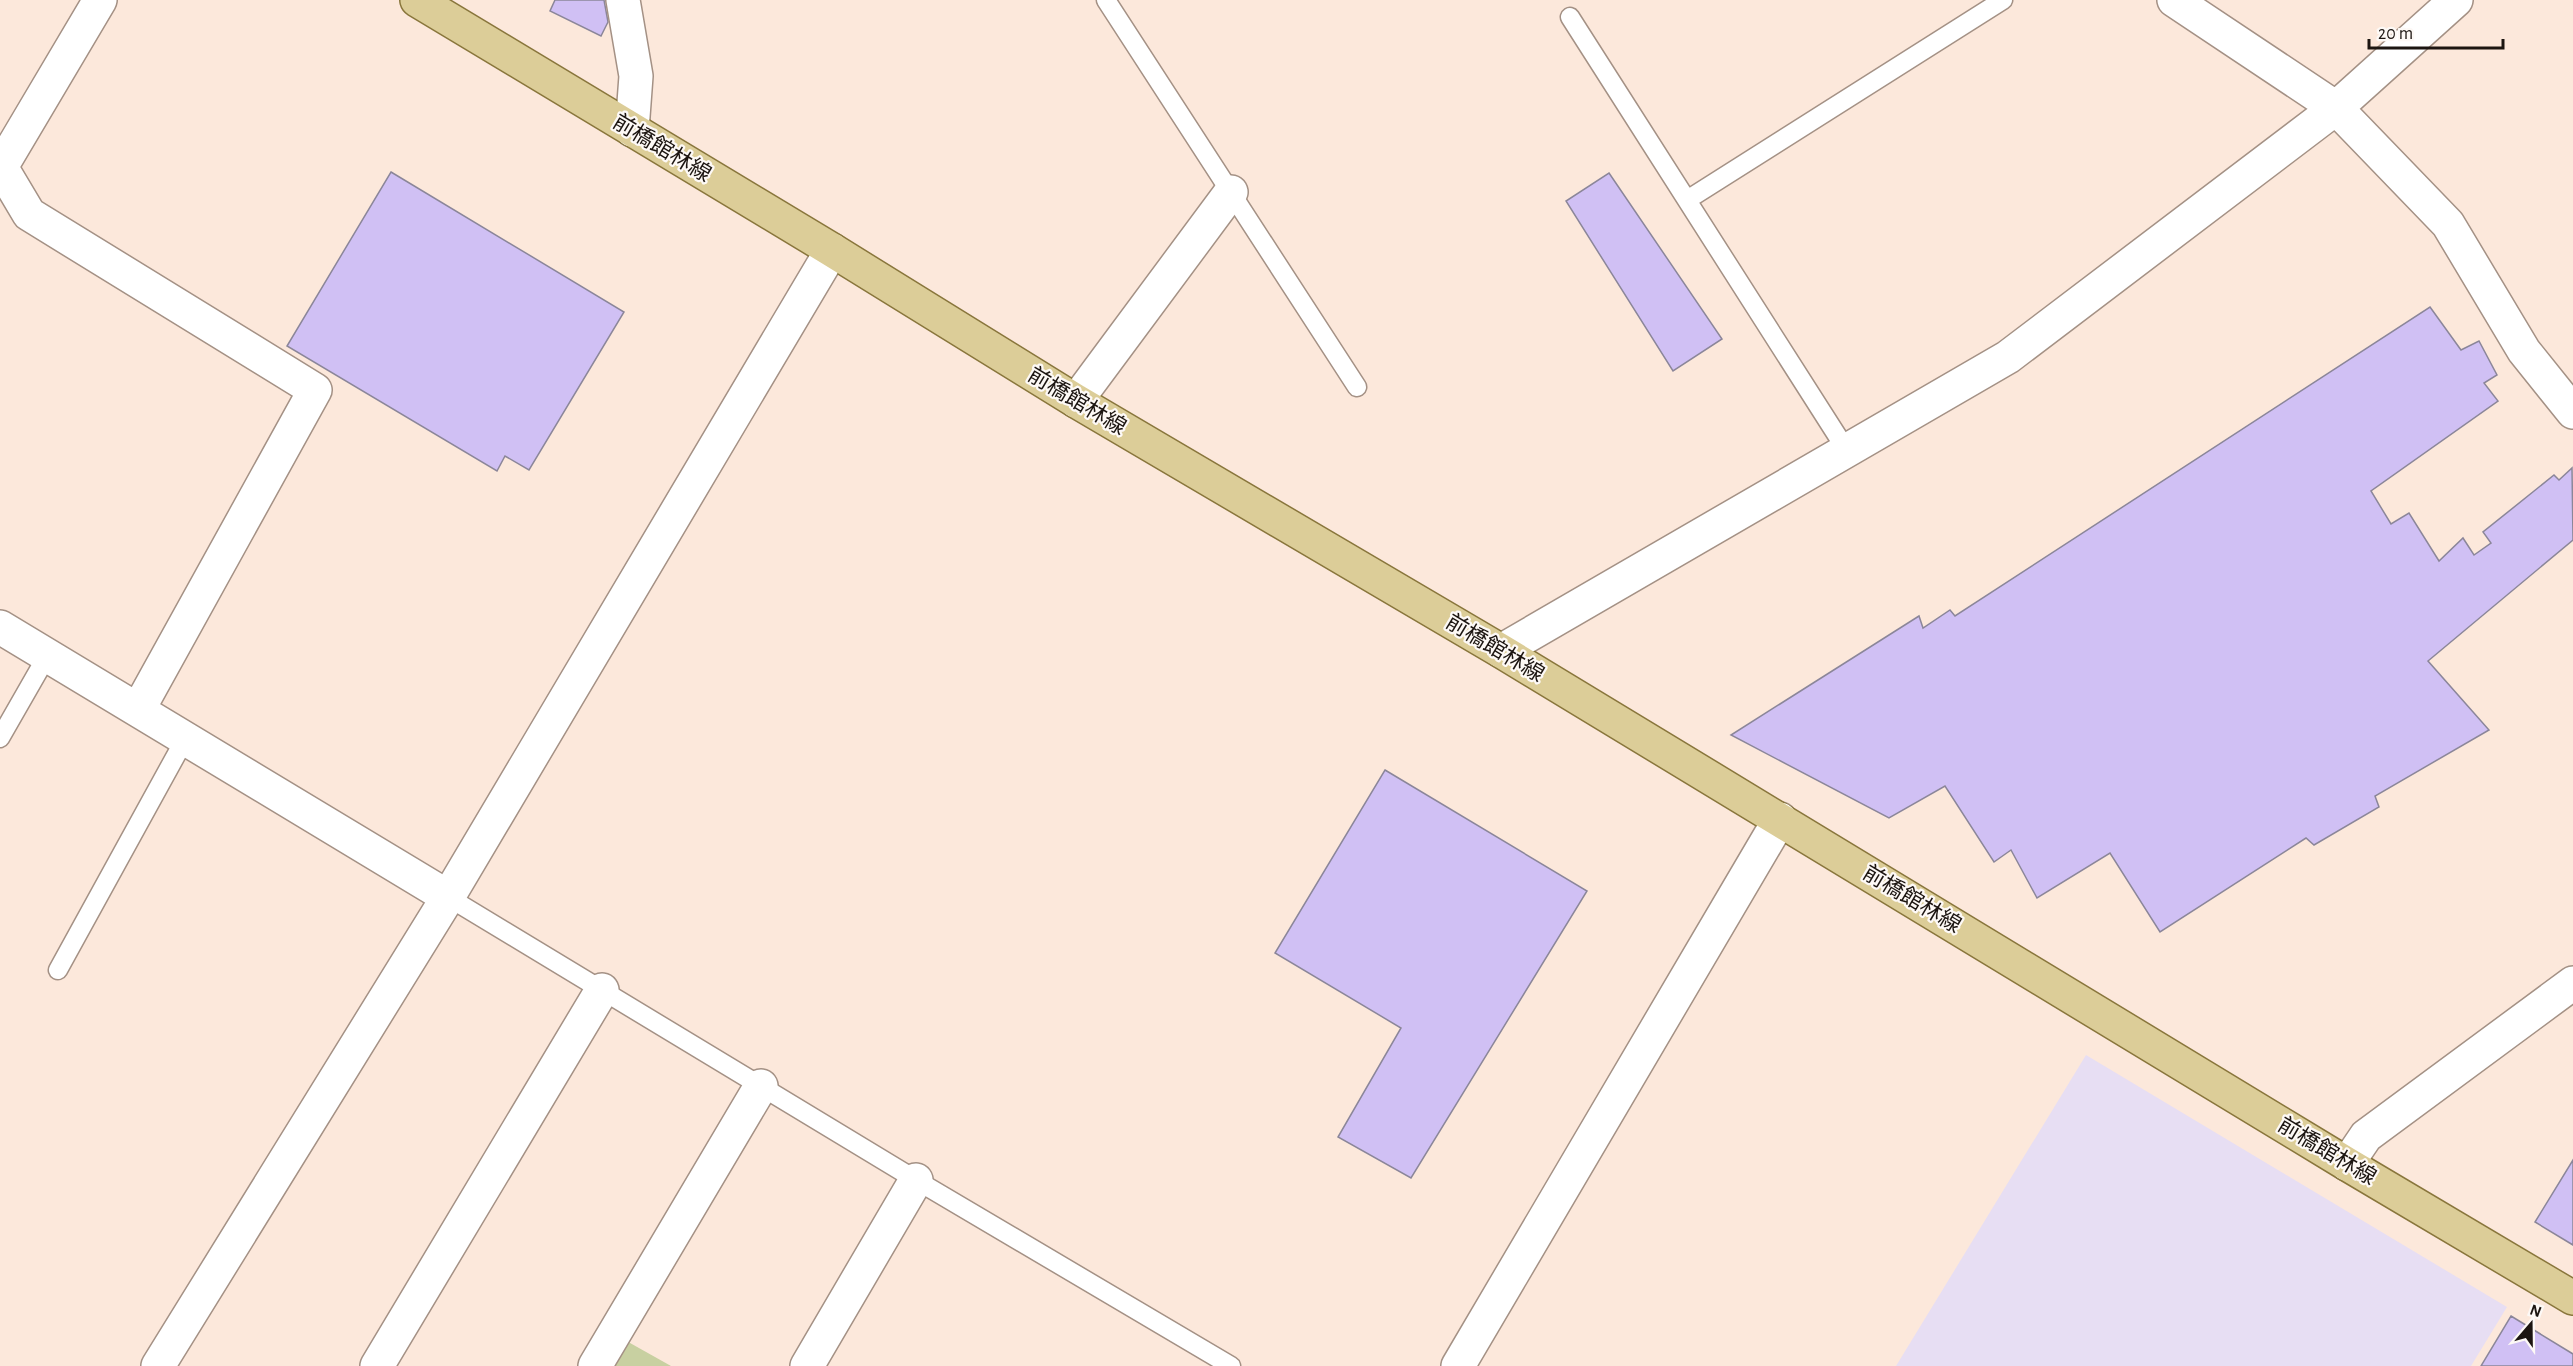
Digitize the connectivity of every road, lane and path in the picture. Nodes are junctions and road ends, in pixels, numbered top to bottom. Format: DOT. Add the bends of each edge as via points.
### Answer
graph roads {
  1 [pos="100,0"];
  2 [pos="417,0"];
  3 [pos="623,0"];
  4 [pos="1106,0"];
  5 [pos="2003,0"];
  6 [pos="2174,0"];
  7 [pos="2456,0"];
  8 [pos="1570,17"];
  9 [pos="2336,108"];
  10 [pos="632,130"];
  11 [pos="1231,192"];
  12 [pos="1687,200"];
  13 [pos="832,250"];
  14 [pos="1357,387"];
  15 [pos="1076,401"];
  16 [pos="2573,412"];
  17 [pos="1847,451"];
  18 [pos="0,627"];
  19 [pos="1501,651"];
  20 [pos="47,656"];
  21 [pos="138,710"];
  22 [pos="0,738"];
  23 [pos="185,739"];
  24 [pos="1780,819"];
  25 [pos="448,897"];
  26 [pos="58,970"];
  27 [pos="2573,982"];
  28 [pos="602,990"];
  29 [pos="761,1086"];
  30 [pos="2347,1164"];
  31 [pos="916,1180"];
  32 [pos="2573,1298"];
  33 [pos="158,1366"];
  34 [pos="377,1366"];
  35 [pos="595,1366"];
  36 [pos="807,1366"];
  37 [pos="1231,1366"];
  38 [pos="1458,1366"];
  1 -- 21 [label="street" via="1,167 29,214 315,390"];
  2 -- 10 [label="main road, 前橋館林線"];
  3 -- 10 [label="street" via="636,76"];
  4 -- 11 [label="lane"];
  5 -- 12 [label="lane"];
  6 -- 9 [label="street"];
  7 -- 9 [label="street"];
  8 -- 12 [label="lane"];
  9 -- 16 [label="street" via="2448,224 2524,351"];
  9 -- 17 [label="street" via="2008,357"];
  10 -- 13 [label="main road, 前橋館林線"];
  11 -- 14 [label="lane"];
  11 -- 15 [label="street"];
  12 -- 17 [label="lane"];
  13 -- 15 [label="main road, 前橋館林線"];
  13 -- 25 [label="street"];
  15 -- 19 [label="main road, 前橋館林線"];
  17 -- 19 [label="street"];
  18 -- 20 [label="street"];
  19 -- 24 [label="main road, 前橋館林線"];
  20 -- 21 [label="street"];
  20 -- 22 [label="lane"];
  21 -- 23 [label="street"];
  23 -- 25 [label="street"];
  23 -- 26 [label="lane"];
  24 -- 30 [label="main road, 前橋館林線"];
  24 -- 38 [label="street"];
  25 -- 28 [label="lane"];
  25 -- 33 [label="street"];
  27 -- 30 [label="street" via="2366,1136"];
  28 -- 29 [label="lane"];
  28 -- 34 [label="street"];
  29 -- 31 [label="lane"];
  29 -- 35 [label="street"];
  30 -- 32 [label="main road, 前橋館林線"];
  31 -- 36 [label="street"];
  31 -- 37 [label="lane"];
}
